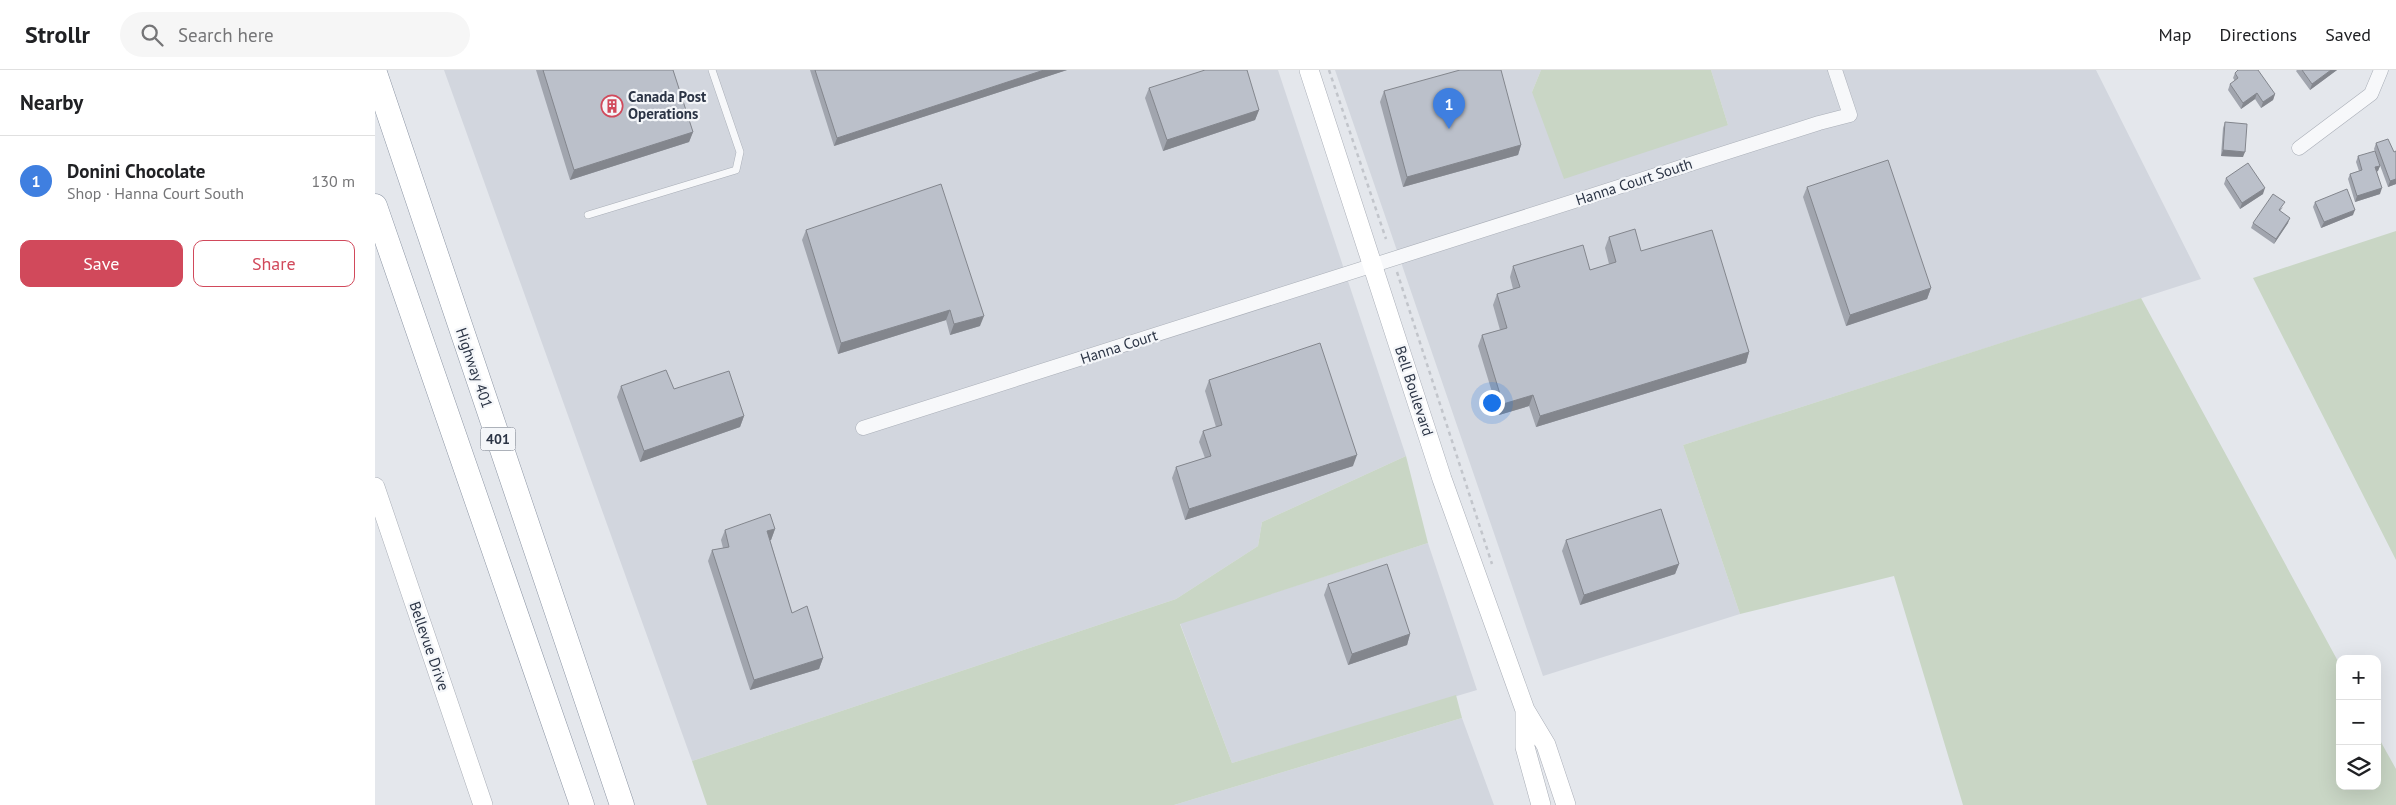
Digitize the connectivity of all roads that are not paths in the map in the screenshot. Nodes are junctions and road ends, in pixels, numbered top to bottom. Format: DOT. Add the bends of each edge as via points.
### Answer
graph roads {
  1 [pos="712,70"];
  2 [pos="1309,70"];
  3 [pos="1835,70"];
  4 [pos="2381,70"];
  5 [pos="375,73"];
  6 [pos="2299,148"];
  7 [pos="375,206"];
  8 [pos="588,215"];
  9 [pos="1374,264"];
  10 [pos="863,428"];
  11 [pos="375,487"];
  12 [pos="1525,710"];
  13 [pos="483,805"];
  14 [pos="582,805"];
  15 [pos="622,805"];
  16 [pos="1541,805"];
  17 [pos="1566,805"];
  1 -- 8 [label="lane" via="740,152 736,170"];
  2 -- 9 [label="main road, Bell Boulevard"];
  3 -- 9 [label="street, Hanna Court South" via="1850,115"];
  4 -- 6 [label="street" via="2371,94"];
  5 -- 15 [label="highway, Highway 401 / 401"];
  7 -- 14 [label="highway, 401"];
  9 -- 10 [label="street, Hanna Court"];
  9 -- 12 [label="main road, Bell Boulevard" via="1442,479"];
  11 -- 13 [label="main road, Bellevue Drive"];
  12 -- 16 [label="main road, Bell Boulevard" via="1525,747"];
  12 -- 17 [label="main road, Bell Boulevard" via="1546,744"];
}
